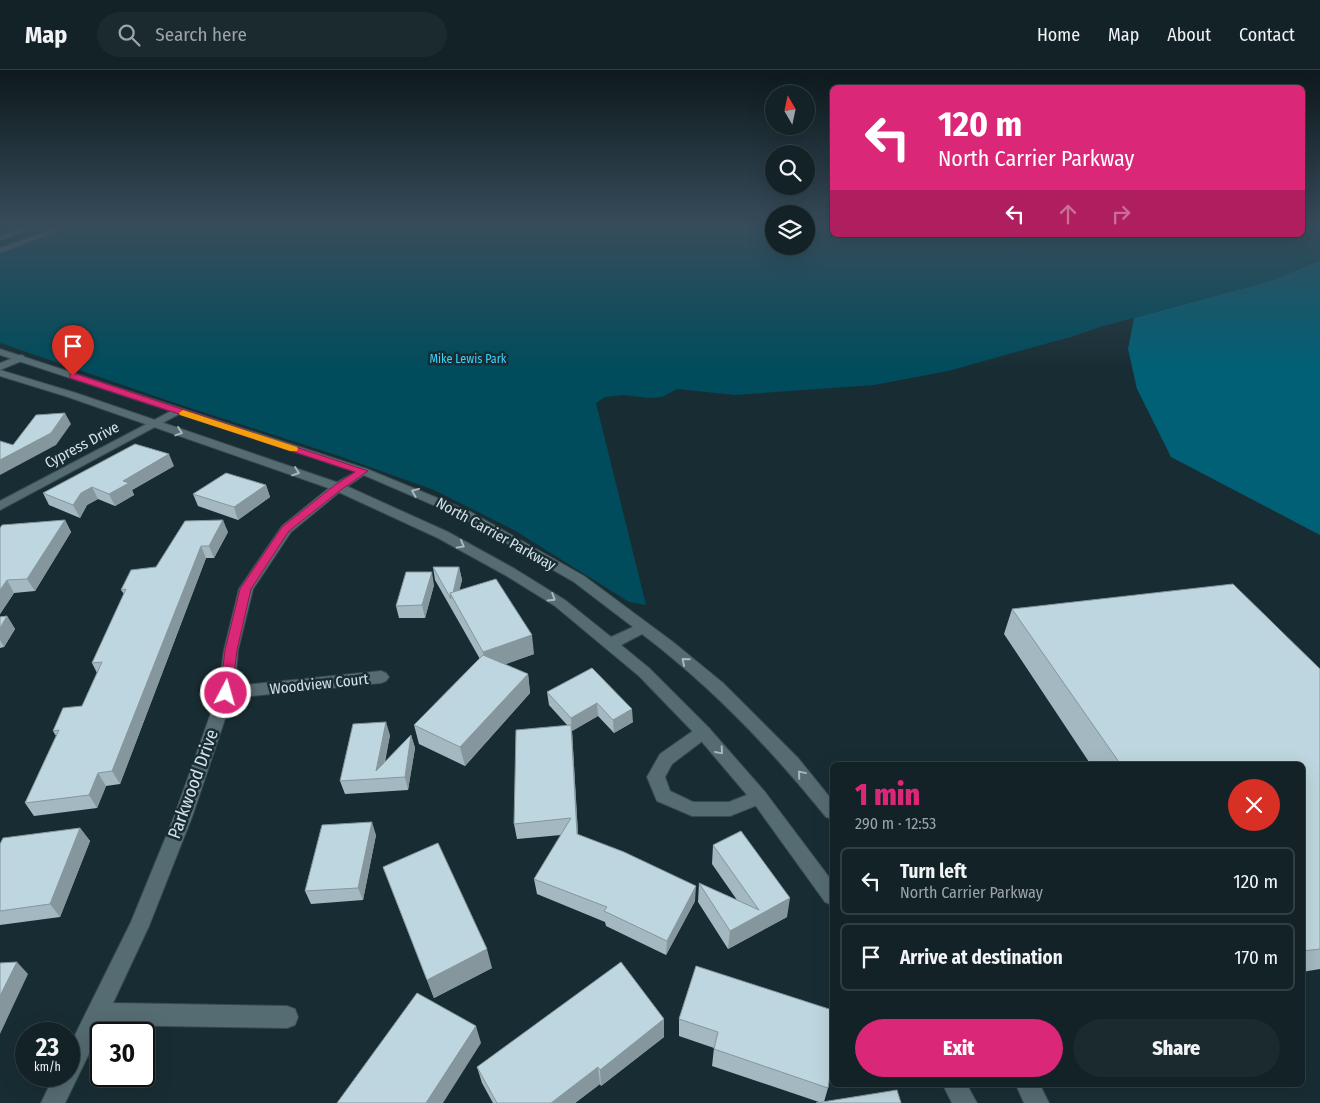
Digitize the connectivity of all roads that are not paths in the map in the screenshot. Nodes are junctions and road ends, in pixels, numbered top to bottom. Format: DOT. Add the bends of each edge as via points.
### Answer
graph roads {
  1 [pos="0,352"];
  2 [pos="21,358"];
  3 [pos="0,367"];
  4 [pos="0,373"];
  5 [pos="177,411"];
  6 [pos="155,424"];
  7 [pos="363,471"];
  8 [pos="338,487"];
  9 [pos="0,506"];
  10 [pos="644,627"];
  11 [pos="610,644"];
  12 [pos="381,677"];
  13 [pos="226,693"];
  14 [pos="703,732"];
  15 [pos="759,797"];
  16 [pos="830,810"];
  17 [pos="830,893"];
  18 [pos="96,1014"];
  19 [pos="287,1017"];
  20 [pos="80,1048"];
  21 [pos="61,1087"];
  22 [pos="955,1087"];
  23 [pos="1028,1087"];
  24 [pos="53,1103"];
  25 [pos="965,1103"];
  26 [pos="1037,1103"];
  1 -- 2 [label="main road, North Carrier Parkway"];
  2 -- 3 [label="main road"];
  2 -- 5 [label="main road, North Carrier Parkway"];
  4 -- 6 [label="main road, North Carrier Parkway"];
  5 -- 6 [label="main road, Cypress Drive"];
  5 -- 7 [label="main road, North Carrier Parkway"];
  6 -- 8 [label="main road, North Carrier Parkway, one-way"];
  6 -- 9 [label="main road, Cypress Drive"];
  7 -- 8 [label="main road, Parkwood Drive"];
  10 -- 7 [label="main road, North Carrier Parkway, one-way" via="579,579 465,514"];
  8 -- 11 [label="main road, North Carrier Parkway, one-way" via="443,535 510,572 560,603"];
  8 -- 13 [label="main road, Parkwood Drive" via="286,529 246,589 231,650"];
  10 -- 11 [label="main road"];
  16 -- 10 [label="main road, North Carrier Parkway, one-way" via="792,763 717,687"];
  11 -- 14 [label="main road, North Carrier Parkway" via="644,672"];
  12 -- 13 [label="main road, Woodview Court"];
  13 -- 18 [label="main road, Parkwood Drive" via="180,826 139,926"];
  14 -- 15 [label="main road, North Carrier Parkway, one-way"];
  14 -- 15 [label="main road" via="666,760 656,777 663,796 692,809 730,809"];
  15 -- 17 [label="main road, North Carrier Parkway"];
  18 -- 19 [label="main road"];
  18 -- 20 [label="main road, Parkwood Drive"];
  21 -- 24 [label="main road"];
  22 -- 25 [label="main road"];
  23 -- 26 [label="main road"];
}
